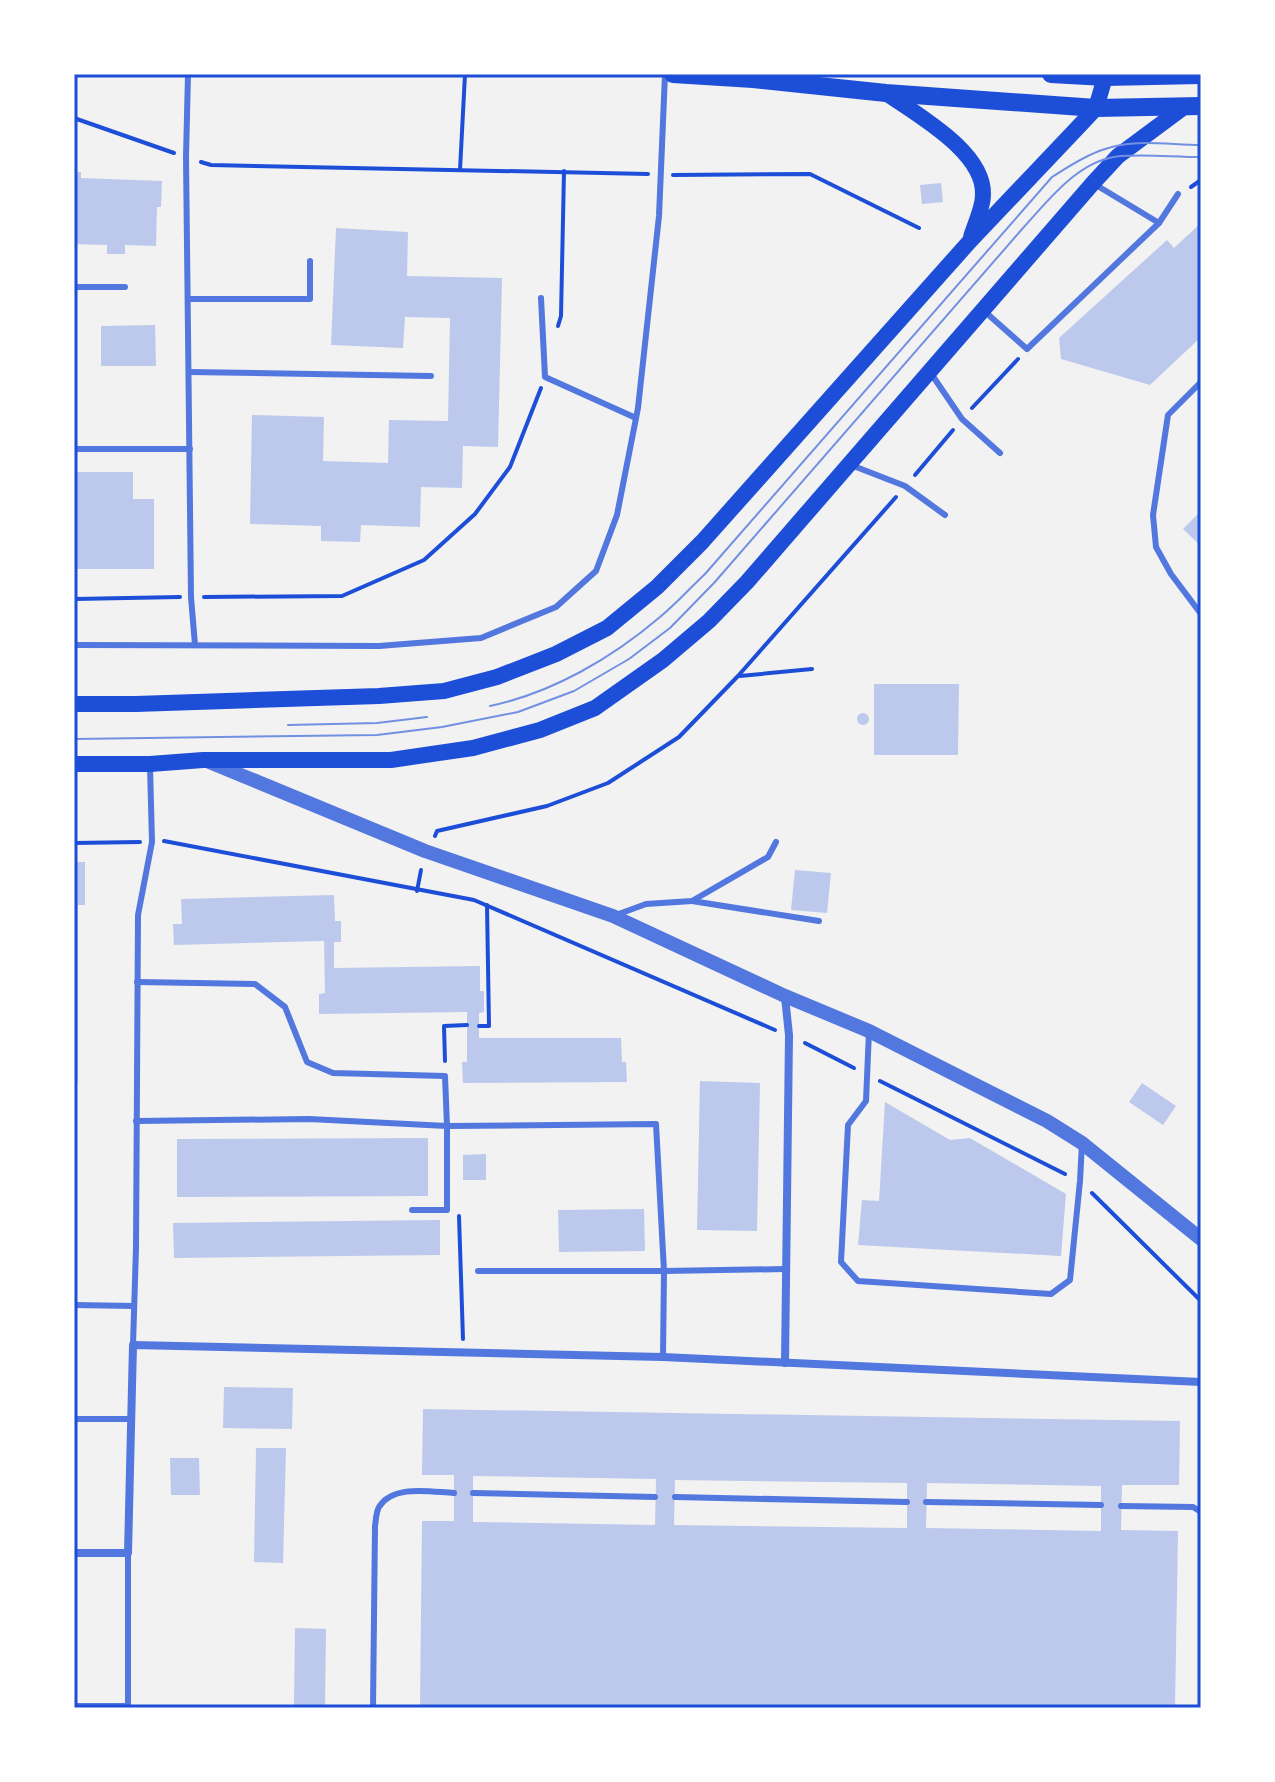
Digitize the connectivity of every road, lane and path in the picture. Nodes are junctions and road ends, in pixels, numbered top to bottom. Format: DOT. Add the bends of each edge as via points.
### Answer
graph roads {
  1 [pos="188,74"];
  2 [pos="465,74"];
  3 [pos="665,74"];
  4 [pos="673,74"];
  5 [pos="1051,74"];
  6 [pos="1201,75"];
  7 [pos="753,76"];
  8 [pos="1105,77"];
  9 [pos="886,93"];
  10 [pos="1193,106"];
  11 [pos="1096,108"];
  12 [pos="74,118"];
  13 [pos="186,157"];
  14 [pos="460,170"];
  15 [pos="564,171"];
  16 [pos="661,175"];
  17 [pos="1093,183"];
  18 [pos="1178,194"];
  19 [pos="1159,223"];
  20 [pos="919,228"];
  21 [pos="970,241"];
  22 [pos="310,261"];
  23 [pos="74,287"];
  24 [pos="125,287"];
  25 [pos="561,292"];
  26 [pos="541,298"];
  27 [pos="188,299"];
  28 [pos="983,309"];
  29 [pos="1027,349"];
  30 [pos="929,371"];
  31 [pos="189,372"];
  32 [pos="431,376"];
  33 [pos="545,377"];
  34 [pos="1201,382"];
  35 [pos="636,418"];
  36 [pos="962,419"];
  37 [pos="74,449"];
  38 [pos="190,449"];
  39 [pos="1000,453"];
  40 [pos="848,463"];
  41 [pos="905,486"];
  42 [pos="945,515"];
  43 [pos="191,597"];
  44 [pos="74,599"];
  45 [pos="1201,614"];
  46 [pos="74,645"];
  47 [pos="195,645"];
  48 [pos="812,669"];
  49 [pos="738,676"];
  50 [pos="74,704"];
  51 [pos="203,760"];
  52 [pos="74,764"];
  53 [pos="150,764"];
  54 [pos="152,842"];
  55 [pos="776,842"];
  56 [pos="74,843"];
  57 [pos="425,851"];
  58 [pos="692,901"];
  59 [pos="487,905"];
  60 [pos="613,916"];
  61 [pos="819,921"];
  62 [pos="137,982"];
  63 [pos="785,996"];
  64 [pos="467,1025"];
  65 [pos="479,1026"];
  66 [pos="869,1031"];
  67 [pos="789,1035"];
  68 [pos="867,1075"];
  69 [pos="445,1076"];
  70 [pos="136,1121"];
  71 [pos="447,1126"];
  72 [pos="1082,1143"];
  73 [pos="1080,1181"];
  74 [pos="412,1210"];
  75 [pos="447,1210"];
  76 [pos="1201,1239"];
  77 [pos="785,1269"];
  78 [pos="478,1271"];
  79 [pos="664,1271"];
  80 [pos="1201,1301"];
  81 [pos="74,1305"];
  82 [pos="134,1306"];
  83 [pos="463,1339"];
  84 [pos="133,1345"];
  85 [pos="663,1357"];
  86 [pos="785,1363"];
  87 [pos="1201,1382"];
  88 [pos="74,1419"];
  89 [pos="130,1419"];
  90 [pos="454,1493"];
  91 [pos="473,1493"];
  92 [pos="655,1497"];
  93 [pos="675,1497"];
  94 [pos="907,1502"];
  95 [pos="926,1502"];
  96 [pos="1101,1505"];
  97 [pos="1121,1506"];
  98 [pos="1201,1512"];
  99 [pos="74,1553"];
  100 [pos="128,1553"];
  101 [pos="74,1706"];
  102 [pos="128,1707"];
  103 [pos="373,1708"];
  1 -- 13 [label="lane"];
  2 -- 14 [label="path"];
  3 -- 16 [label="lane"];
  4 -- 7 [label="main road"];
  5 -- 8 [label="main road"];
  6 -- 8 [label="main road"];
  7 -- 9 [label="main road"];
  8 -- 11 [label="main road"];
  9 -- 11 [label="main road"];
  9 -- 21 [label="main road" via="965,152 980,174 983,195"];
  10 -- 11 [label="main road"];
  10 -- 17 [label="main road" via="1118,156"];
  11 -- 21 [label="main road"];
  12 -- 13 [label="path"];
  13 -- 14 [label="path" via="211,165"];
  13 -- 27 [label="lane"];
  14 -- 15 [label="path"];
  15 -- 16 [label="path"];
  15 -- 25 [label="path"];
  16 -- 20 [label="path" via="810,174"];
  16 -- 35 [label="lane"];
  17 -- 19 [label="lane"];
  17 -- 28 [label="main road"];
  18 -- 19 [label="lane"];
  19 -- 29 [label="lane"];
  21 -- 50 [label="main road" via="702,542 607,628 569,648 497,677 444,691"];
  22 -- 27 [label="lane" via="310,299"];
  23 -- 24 [label="lane"];
  26 -- 33 [label="lane"];
  27 -- 31 [label="lane"];
  28 -- 29 [label="lane"];
  28 -- 30 [label="main road"];
  29 -- 36 [label="path"];
  30 -- 36 [label="lane"];
  30 -- 40 [label="main road"];
  31 -- 32 [label="lane"];
  31 -- 38 [label="lane"];
  33 -- 35 [label="lane"];
  33 -- 43 [label="path" via="510,467 475,514 424,560 342,596"];
  34 -- 45 [label="lane" via="1168,415 1153,515 1156,547"];
  35 -- 47 [label="lane" via="617,515 596,571 556,607 481,638 379,646"];
  36 -- 39 [label="lane"];
  36 -- 41 [label="path"];
  37 -- 38 [label="lane"];
  38 -- 43 [label="lane"];
  40 -- 41 [label="lane"];
  40 -- 51 [label="main road" via="709,621 595,708 473,748 391,760"];
  41 -- 42 [label="lane"];
  41 -- 49 [label="path"];
  43 -- 44 [label="path"];
  43 -- 47 [label="lane"];
  46 -- 47 [label="lane"];
  48 -- 49 [label="path"];
  49 -- 57 [label="path" via="679,737 608,783 547,806 437,831"];
  51 -- 53 [label="main road"];
  51 -- 57 [label="street"];
  52 -- 53 [label="main road"];
  53 -- 54 [label="lane"];
  54 -- 56 [label="path"];
  54 -- 59 [label="path"];
  54 -- 62 [label="lane" via="138,915"];
  55 -- 58 [label="lane" via="768,857"];
  57 -- 60 [label="street"];
  58 -- 60 [label="lane" via="646,904"];
  58 -- 61 [label="lane"];
  59 -- 65 [label="path" via="489,1026"];
  59 -- 67 [label="path"];
  60 -- 63 [label="street"];
  62 -- 69 [label="lane" via="255,984 285,1007 307,1062 333,1073"];
  62 -- 70 [label="lane"];
  63 -- 66 [label="street"];
  63 -- 67 [label="street"];
  64 -- 69 [label="path" via="444,1026"];
  66 -- 68 [label="lane"];
  66 -- 72 [label="street"];
  67 -- 68 [label="path"];
  67 -- 77 [label="street"];
  68 -- 73 [label="path"];
  68 -- 73 [label="lane" via="866,1101 848,1125 841,1262 858,1281 1051,1294 1070,1280"];
  69 -- 71 [label="lane"];
  70 -- 71 [label="lane" via="309,1119"];
  70 -- 82 [label="lane"];
  71 -- 75 [label="lane"];
  71 -- 79 [label="lane" via="656,1124"];
  72 -- 73 [label="lane"];
  72 -- 76 [label="street"];
  73 -- 80 [label="path"];
  74 -- 75 [label="lane"];
  75 -- 83 [label="path" via="459,1209"];
  77 -- 79 [label="lane"];
  77 -- 86 [label="street"];
  78 -- 79 [label="lane"];
  79 -- 85 [label="lane"];
  81 -- 82 [label="lane"];
  82 -- 84 [label="lane"];
  84 -- 85 [label="street"];
  84 -- 89 [label="street"];
  85 -- 86 [label="street"];
  86 -- 87 [label="street"];
  88 -- 89 [label="lane"];
  89 -- 100 [label="street"];
  90 -- 103 [label="lane" via="405,1492 391,1495 378,1508"];
  91 -- 92 [label="lane"];
  93 -- 94 [label="lane"];
  95 -- 96 [label="lane"];
  97 -- 98 [label="lane" via="1193,1507"];
  99 -- 100 [label="street"];
  100 -- 102 [label="lane"];
  101 -- 102 [label="lane"];
}
